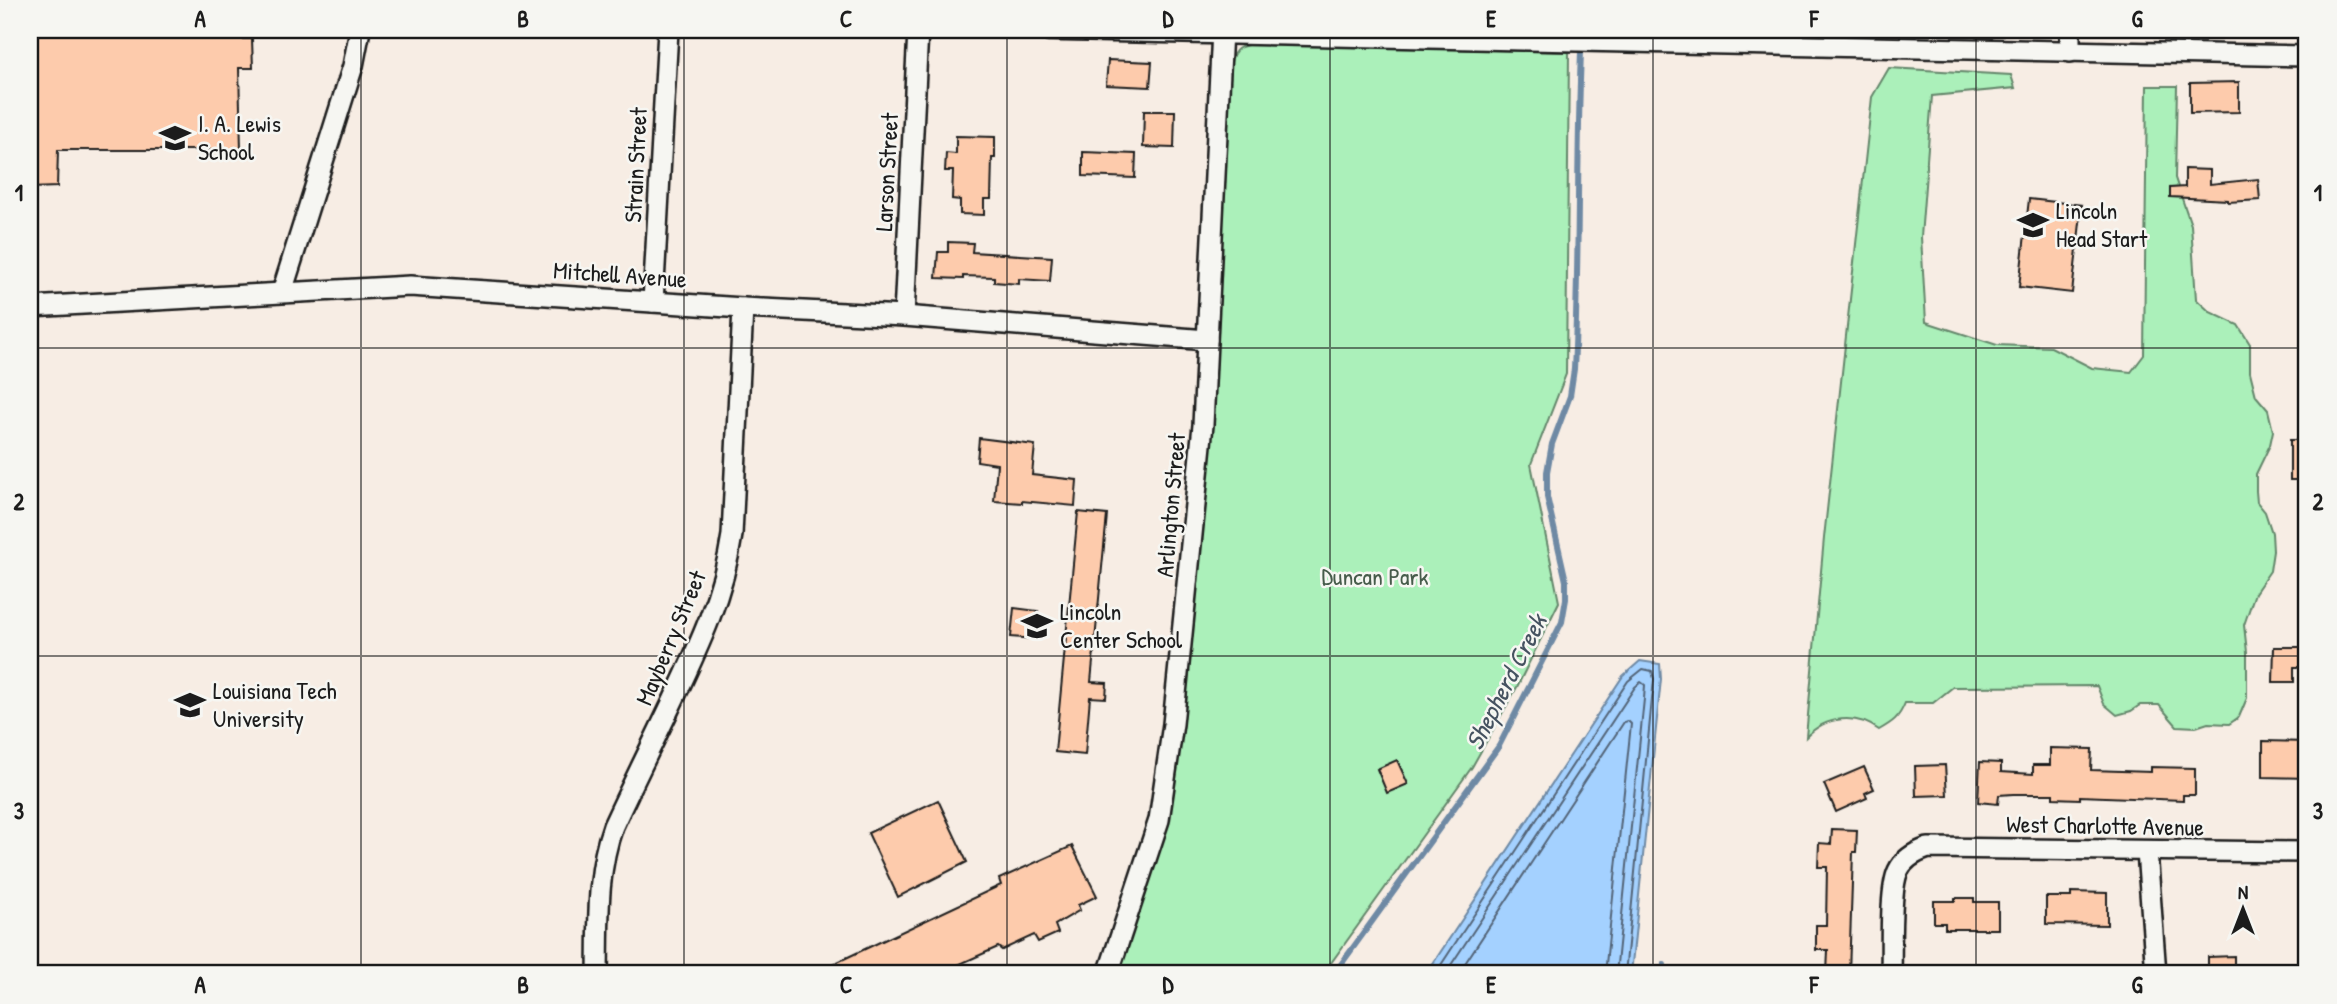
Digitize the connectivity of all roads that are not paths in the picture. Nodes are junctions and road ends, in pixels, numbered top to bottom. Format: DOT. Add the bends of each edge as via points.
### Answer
graph roads {
  1 [pos="360,30"];
  2 [pos="668,30"];
  3 [pos="918,30"];
  4 [pos="1039,30"];
  5 [pos="2070,30"];
  6 [pos="1222,32"];
  7 [pos="2070,52"];
  8 [pos="2307,56"];
  9 [pos="282,292"];
  10 [pos="653,302"];
  11 [pos="30,307"];
  12 [pos="743,308"];
  13 [pos="905,316"];
  14 [pos="1207,340"];
  15 [pos="2147,851"];
  16 [pos="2307,852"];
  17 [pos="598,974"];
  18 [pos="1108,974"];
  19 [pos="1891,974"];
  20 [pos="2156,974"];
  1 -- 9 [label="street" via="353,66"];
  2 -- 10 [label="street, Strain Street"];
  3 -- 13 [label="street, Larson Street"];
  4 -- 6 [label="street"];
  5 -- 7 [label="street"];
  6 -- 7 [label="street"];
  6 -- 14 [label="street, Arlington Street"];
  7 -- 8 [label="street"];
  9 -- 10 [label="street, Mitchell Avenue" via="411,286"];
  9 -- 11 [label="street, Mitchell Avenue"];
  10 -- 12 [label="street, Mitchell Avenue"];
  12 -- 13 [label="street, Mitchell Avenue"];
  12 -- 17 [label="street, Mayberry Street" via="728,563 703,638 606,846 601,869"];
  13 -- 14 [label="street, Mitchell Avenue"];
  14 -- 18 [label="street, Arlington Street" via="1196,512 1165,785 1151,849"];
  15 -- 16 [label="street, West Charlotte Avenue"];
  15 -- 19 [label="street, West Charlotte Avenue" via="1928,848 1917,852 1898,870 1894,884"];
  15 -- 20 [label="street"];
}
